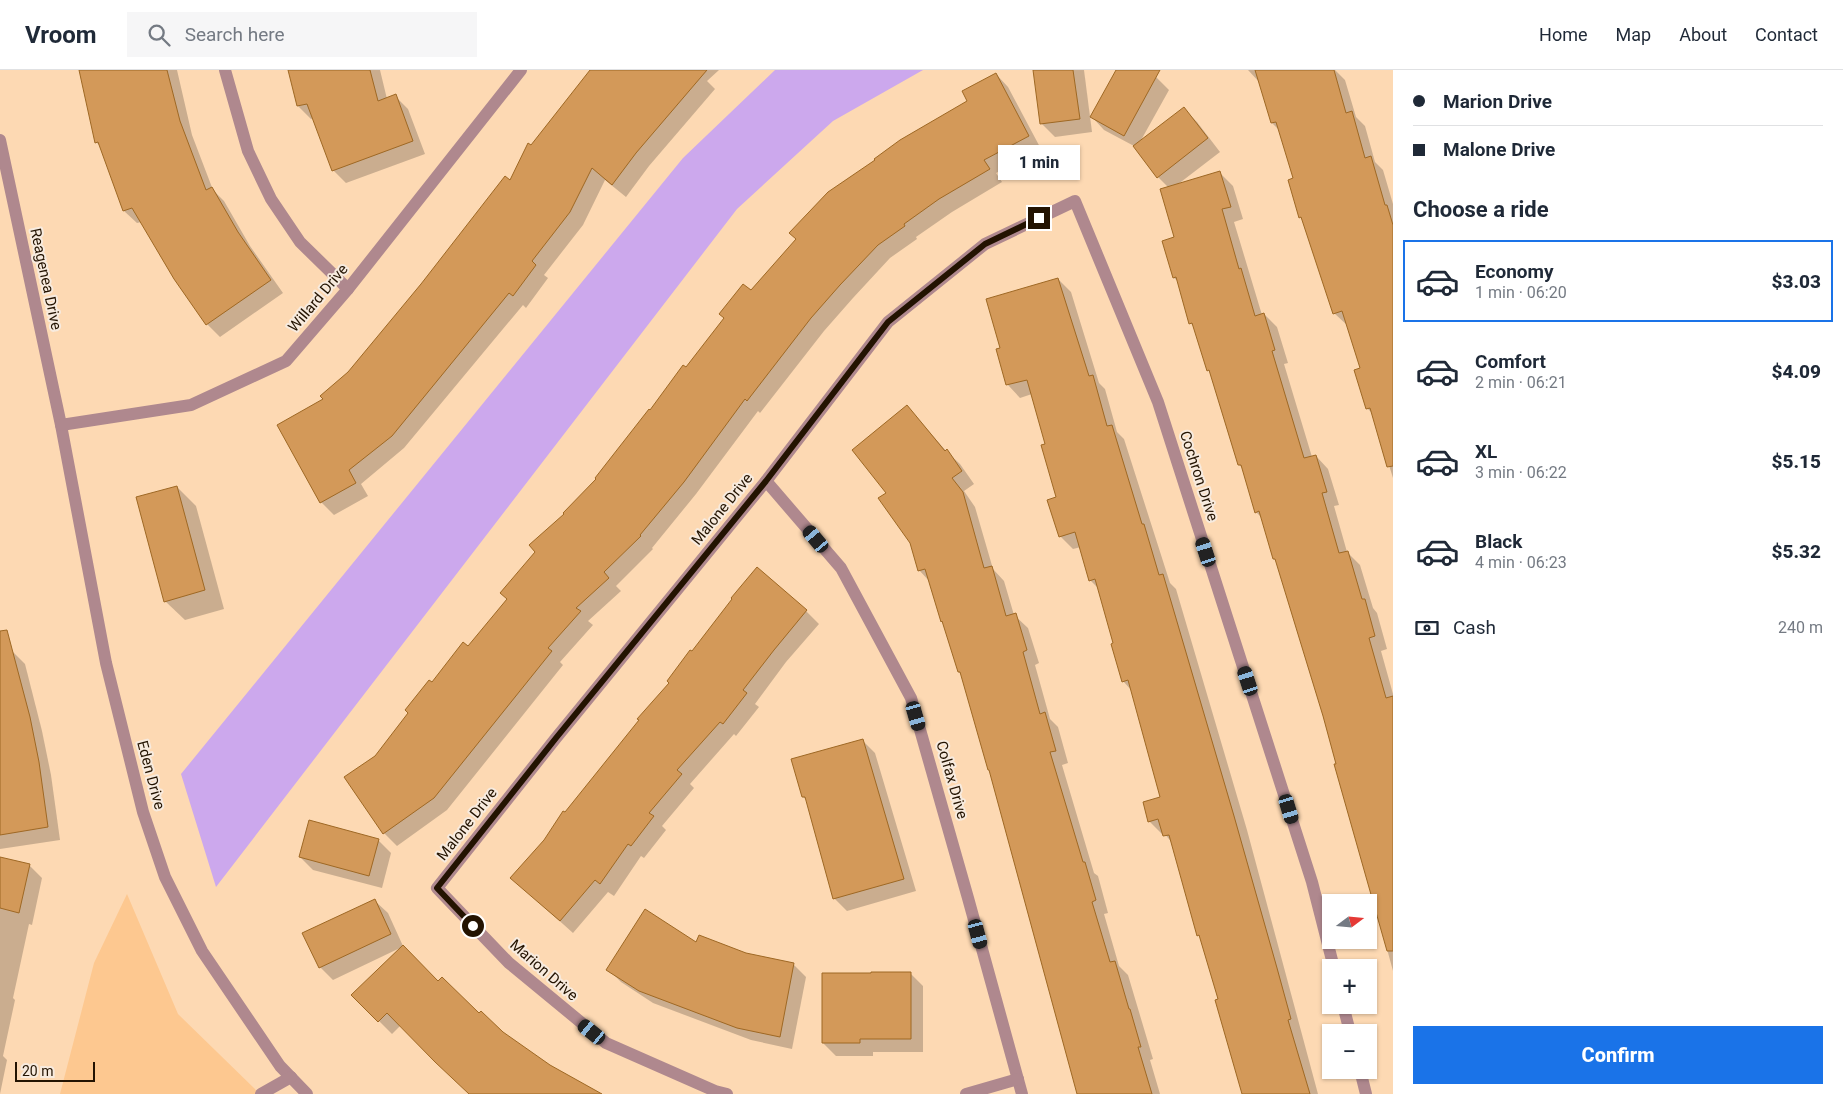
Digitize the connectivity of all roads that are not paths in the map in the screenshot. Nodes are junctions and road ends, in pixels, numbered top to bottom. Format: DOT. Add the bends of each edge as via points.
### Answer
graph roads {
  1 [pos="225,70"];
  2 [pos="521,70"];
  3 [pos="0,140"];
  4 [pos="1075,201"];
  5 [pos="348,290"];
  6 [pos="61,425"];
  7 [pos="766,481"];
  8 [pos="437,888"];
  9 [pos="1332,959"];
  10 [pos="291,1077"];
  11 [pos="1018,1078"];
  12 [pos="1362,1079"];
  13 [pos="261,1094"];
  14 [pos="307,1094"];
  15 [pos="727,1094"];
  16 [pos="966,1094"];
  17 [pos="1022,1094"];
  18 [pos="1366,1094"];
  1 -- 5 [label="street" via="248,151 271,199 300,242"];
  2 -- 5 [label="street, Willard Drive"];
  3 -- 6 [label="street, Reagenea Drive"];
  4 -- 7 [label="street, Malone Drive" via="985,244 888,322"];
  4 -- 9 [label="street, Cochron Drive" via="1158,402 1312,882"];
  5 -- 6 [label="street, Willard Drive" via="286,361 191,405"];
  6 -- 10 [label="street, Eden Drive" via="106,663 143,812 165,877 202,951 280,1066"];
  7 -- 8 [label="street, Malone Drive"];
  7 -- 11 [label="street, Colfax Drive" via="841,568 911,698"];
  8 -- 15 [label="street, Marion Drive" via="509,963 606,1043"];
  10 -- 13 [label="street"];
  10 -- 14 [label="street, Eden Drive"];
  11 -- 16 [label="street"];
  11 -- 17 [label="street, Colfax Drive"];
  12 -- 18 [label="street"];
}
